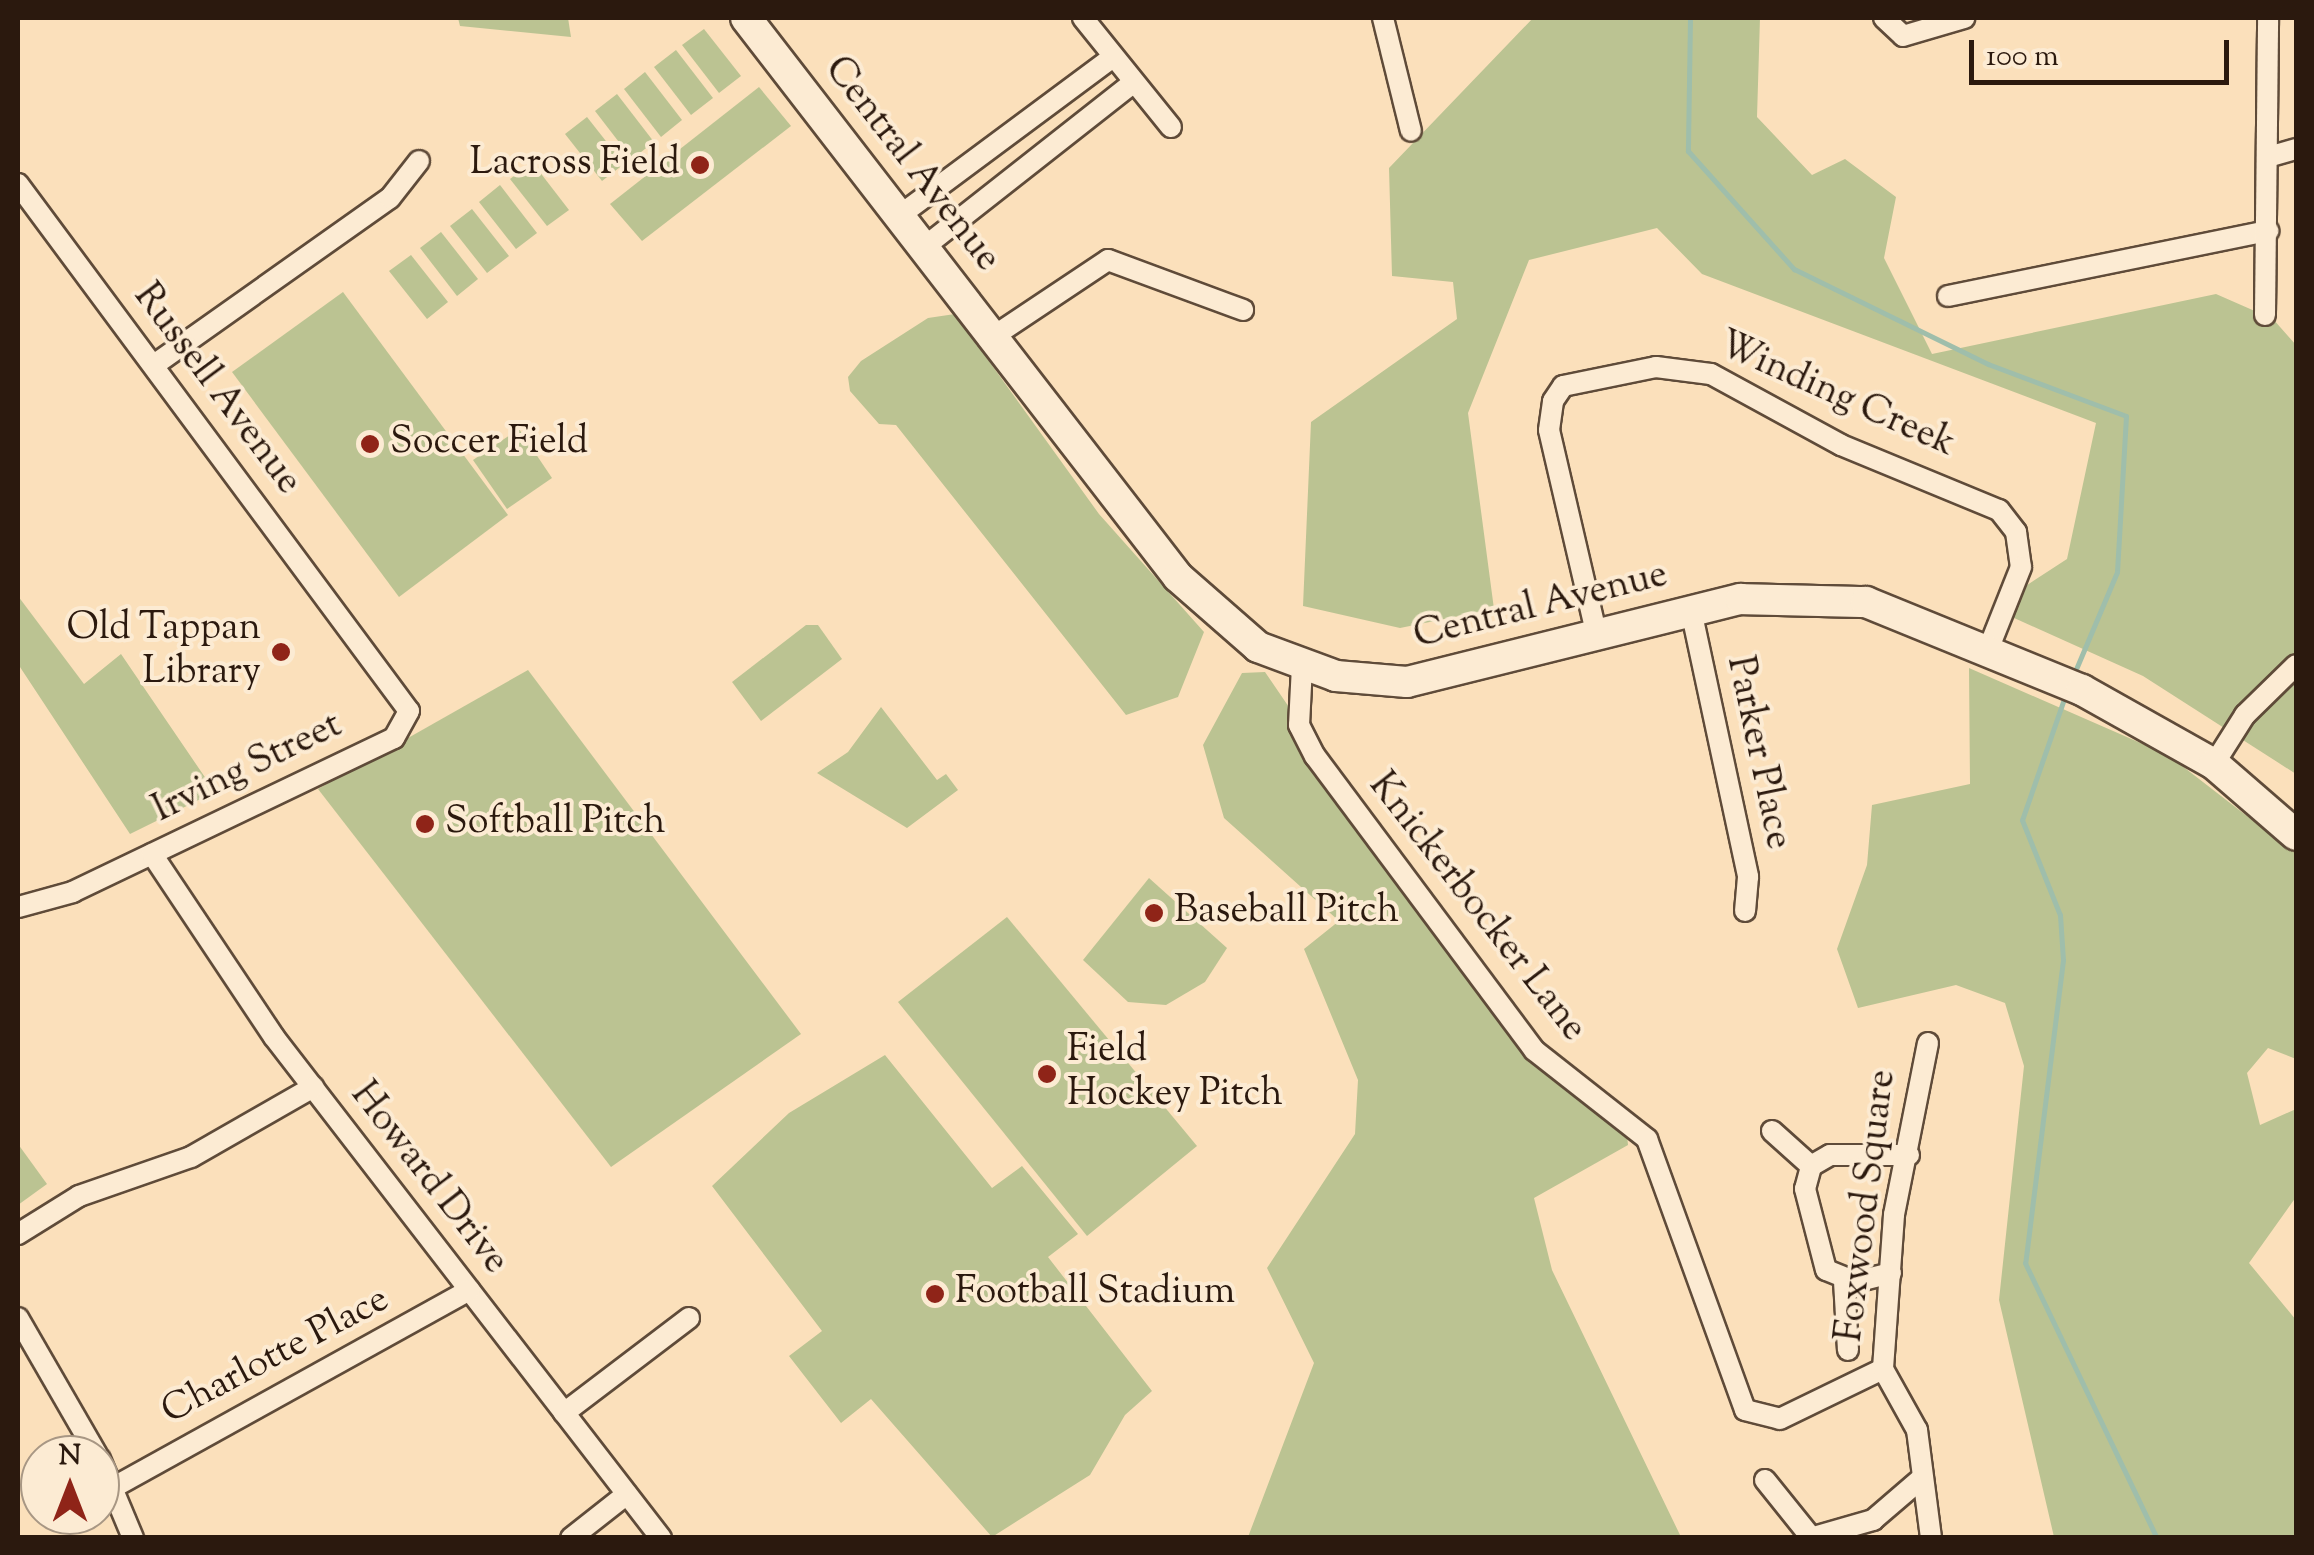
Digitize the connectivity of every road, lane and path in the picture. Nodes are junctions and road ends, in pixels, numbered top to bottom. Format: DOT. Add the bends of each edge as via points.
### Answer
graph roads {
  1 [pos="746,18"];
  2 [pos="1083,18"];
  3 [pos="1383,18"];
  4 [pos="1884,18"];
  5 [pos="1964,18"];
  6 [pos="2268,18"];
  7 [pos="1113,57"];
  8 [pos="1134,82"];
  9 [pos="1023,124"];
  10 [pos="1171,127"];
  11 [pos="1411,131"];
  12 [pos="2296,149"];
  13 [pos="1045,152"];
  14 [pos="2268,157"];
  15 [pos="418,161"];
  16 [pos="18,184"];
  17 [pos="943,184"];
  18 [pos="965,214"];
  19 [pos="900,216"];
  20 [pos="2268,231"];
  21 [pos="922,248"];
  22 [pos="1948,296"];
  23 [pos="1243,310"];
  24 [pos="2265,316"];
  25 [pos="994,336"];
  26 [pos="154,365"];
  27 [pos="1691,610"];
  28 [pos="1596,632"];
  29 [pos="356,638"];
  30 [pos="1988,650"];
  31 [pos="2296,664"];
  32 [pos="1302,666"];
  33 [pos="2214,764"];
  34 [pos="2296,836"];
  35 [pos="152,854"];
  36 [pos="18,907"];
  37 [pos="1745,911"];
  38 [pos="1928,1042"];
  39 [pos="313,1086"];
  40 [pos="1772,1132"];
  41 [pos="1909,1155"];
  42 [pos="1811,1166"];
  43 [pos="18,1234"];
  44 [pos="1891,1273"];
  45 [pos="1844,1281"];
  46 [pos="469,1290"];
  47 [pos="18,1318"];
  48 [pos="689,1318"];
  49 [pos="1848,1350"];
  50 [pos="1883,1369"];
  51 [pos="564,1413"];
  52 [pos="86,1435"];
  53 [pos="1922,1478"];
  54 [pos="1765,1480"];
  55 [pos="120,1484"];
  56 [pos="627,1494"];
  57 [pos="120,1498"];
  58 [pos="1810,1536"];
  59 [pos="133,1538"];
  60 [pos="571,1538"];
  61 [pos="661,1538"];
  62 [pos="1931,1538"];
  1 -- 19 [label="street, Central Avenue"];
  2 -- 7 [label="street"];
  3 -- 11 [label="street"];
  4 -- 5 [label="street" via="1894,32 1914,36"];
  6 -- 14 [label="street"];
  7 -- 8 [label="street"];
  7 -- 9 [label="street"];
  8 -- 10 [label="street"];
  8 -- 13 [label="street"];
  9 -- 13 [label="street"];
  9 -- 17 [label="street"];
  12 -- 14 [label="street"];
  13 -- 18 [label="street"];
  14 -- 20 [label="street"];
  15 -- 26 [label="street" via="390,198"];
  16 -- 26 [label="street, Russell Avenue"];
  17 -- 18 [label="street"];
  17 -- 19 [label="street"];
  18 -- 21 [label="street"];
  19 -- 21 [label="street, Central Avenue"];
  20 -- 22 [label="street"];
  20 -- 24 [label="street"];
  21 -- 25 [label="street, Central Avenue"];
  23 -- 25 [label="street" via="1108,260"];
  25 -- 32 [label="street, Central Avenue" via="1202,603 1228,628"];
  26 -- 29 [label="street, Russell Avenue"];
  27 -- 28 [label="street, Central Avenue"];
  27 -- 30 [label="street, Central Avenue" via="1826,594 1909,613"];
  27 -- 37 [label="street, Parker Place" via="1748,877"];
  28 -- 30 [label="street, Winding Creek" via="1549,420 1564,386 1656,367 1710,374 1841,445 1998,510 2016,532 2021,567"];
  28 -- 32 [label="street, Central Avenue" via="1443,679 1371,681"];
  29 -- 35 [label="street, Irving Street" via="405,700 403,730"];
  30 -- 33 [label="street, Central Avenue" via="2070,685"];
  31 -- 33 [label="street" via="2245,715"];
  32 -- 50 [label="street, Knickerbocker Lane" via="1299,724 1315,756 1534,1050 1648,1139 1744,1410 1780,1419"];
  33 -- 34 [label="street, Central Avenue"];
  35 -- 36 [label="street, Irving Street"];
  35 -- 39 [label="street, Howard Drive"];
  38 -- 41 [label="street, Foxwood Square"];
  39 -- 43 [label="street" via="191,1157 79,1196"];
  39 -- 46 [label="street, Howard Drive"];
  40 -- 42 [label="street"];
  41 -- 42 [label="street" via="1830,1156"];
  41 -- 44 [label="street, Foxwood Square"];
  42 -- 45 [label="street" via="1804,1189 1814,1242 1826,1270"];
  44 -- 45 [label="street"];
  44 -- 50 [label="street, Foxwood Square"];
  45 -- 49 [label="street"];
  46 -- 51 [label="street, Howard Drive"];
  46 -- 55 [label="street, Charlotte Place"];
  47 -- 52 [label="street"];
  48 -- 51 [label="street"];
  50 -- 53 [label="street, Foxwood Square" via="1917,1430"];
  51 -- 56 [label="street, Howard Drive"];
  53 -- 58 [label="street" via="1873,1520"];
  53 -- 62 [label="street"];
  54 -- 58 [label="street"];
  56 -- 60 [label="street"];
  56 -- 61 [label="street, Howard Drive"];
  57 -- 59 [label="street"];
}
